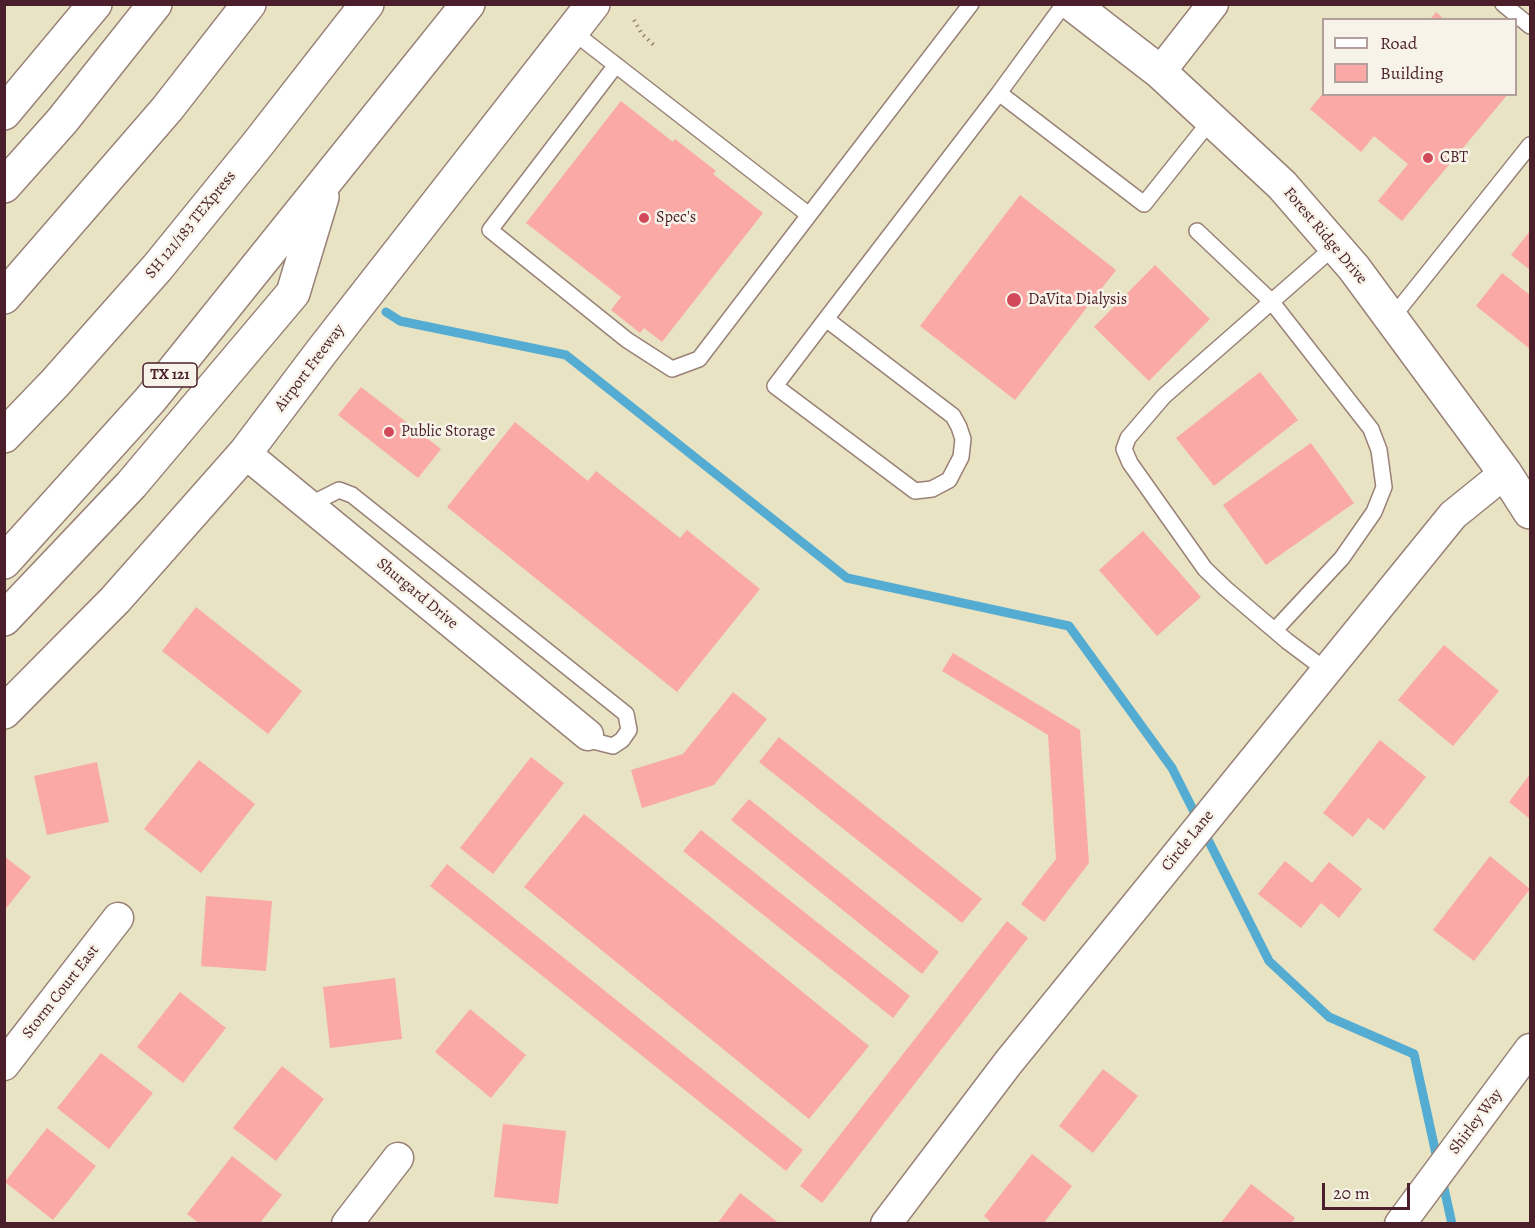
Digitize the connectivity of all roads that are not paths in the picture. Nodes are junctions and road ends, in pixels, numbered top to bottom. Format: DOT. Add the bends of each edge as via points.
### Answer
graph roads {
  1 [pos="95,4"];
  2 [pos="155,4"];
  3 [pos="249,4"];
  4 [pos="367,4"];
  5 [pos="468,4"];
  6 [pos="593,4"];
  7 [pos="971,4"];
  8 [pos="1064,4"];
  9 [pos="1072,4"];
  10 [pos="1213,4"];
  11 [pos="1503,4"];
  12 [pos="1530,26"];
  13 [pos="572,31"];
  14 [pos="616,65"];
  15 [pos="1160,72"];
  16 [pos="999,93"];
  17 [pos="4,113"];
  18 [pos="1211,120"];
  19 [pos="1530,145"];
  20 [pos="327,181"];
  21 [pos="4,186"];
  22 [pos="809,215"];
  23 [pos="1197,231"];
  24 [pos="1335,246"];
  25 [pos="4,297"];
  26 [pos="1271,301"];
  27 [pos="825,319"];
  28 [pos="1391,319"];
  29 [pos="4,436"];
  30 [pos="245,453"];
  31 [pos="1505,473"];
  32 [pos="309,505"];
  33 [pos="1530,512"];
  34 [pos="4,562"];
  35 [pos="4,619"];
  36 [pos="1275,630"];
  37 [pos="1327,670"];
  38 [pos="4,712"];
  39 [pos="588,735"];
  40 [pos="118,918"];
  41 [pos="1530,1049"];
  42 [pos="4,1065"];
  43 [pos="398,1158"];
  44 [pos="347,1224"];
  45 [pos="886,1224"];
  46 [pos="1400,1224"];
  1 -- 17 [label="main road"];
  2 -- 21 [label="main road" via="62,121"];
  3 -- 25 [label="main road" via="167,109"];
  4 -- 29 [label="main road, SH 121/183 TEXpress" via="157,268"];
  5 -- 20 [label="main road, TX 121"];
  6 -- 13 [label="main road, Airport Freeway"];
  7 -- 22 [label="lane"];
  8 -- 16 [label="lane"];
  9 -- 15 [label="main road, Forest Ridge Drive"];
  10 -- 15 [label="street"];
  11 -- 12 [label="lane"];
  13 -- 14 [label="lane"];
  13 -- 30 [label="main road, Airport Freeway"];
  14 -- 22 [label="lane"];
  14 -- 22 [label="lane" via="490,230 627,340 672,369 699,359"];
  15 -- 18 [label="main road, Forest Ridge Drive"];
  16 -- 18 [label="lane" via="1144,204"];
  16 -- 27 [label="lane"];
  18 -- 24 [label="main road, Forest Ridge Drive" via="1282,185"];
  19 -- 28 [label="lane"];
  20 -- 34 [label="main road, TX 121" via="150,400"];
  20 -- 35 [label="main road" via="293,292 131,485"];
  23 -- 26 [label="lane"];
  24 -- 26 [label="lane"];
  24 -- 28 [label="main road, Forest Ridge Drive"];
  26 -- 36 [label="lane" via="1371,429 1379,450 1384,487 1374,512 1342,558"];
  26 -- 36 [label="lane" via="1164,396 1128,438 1124,449 1205,568"];
  27 -- 27 [label="lane" via="775,386 915,491 932,489 949,480 961,457 963,439 953,416"];
  28 -- 31 [label="main road, Forest Ridge Drive"];
  30 -- 32 [label="street, Shurgard Drive"];
  30 -- 38 [label="main road, Airport Freeway" via="115,600"];
  31 -- 33 [label="main road, Forest Ridge Drive"];
  31 -- 37 [label="street, Circle Lane" via="1453,515"];
  32 -- 39 [label="street, Shurgard Drive"];
  32 -- 39 [label="lane" via="339,490 352,495 626,714 629,730 613,746"];
  36 -- 37 [label="lane"];
  37 -- 45 [label="street, Circle Lane" via="1008,1063"];
  40 -- 42 [label="street, Storm Court East"];
  41 -- 46 [label="street, Shirley Way"];
  43 -- 44 [label="street"];
}
